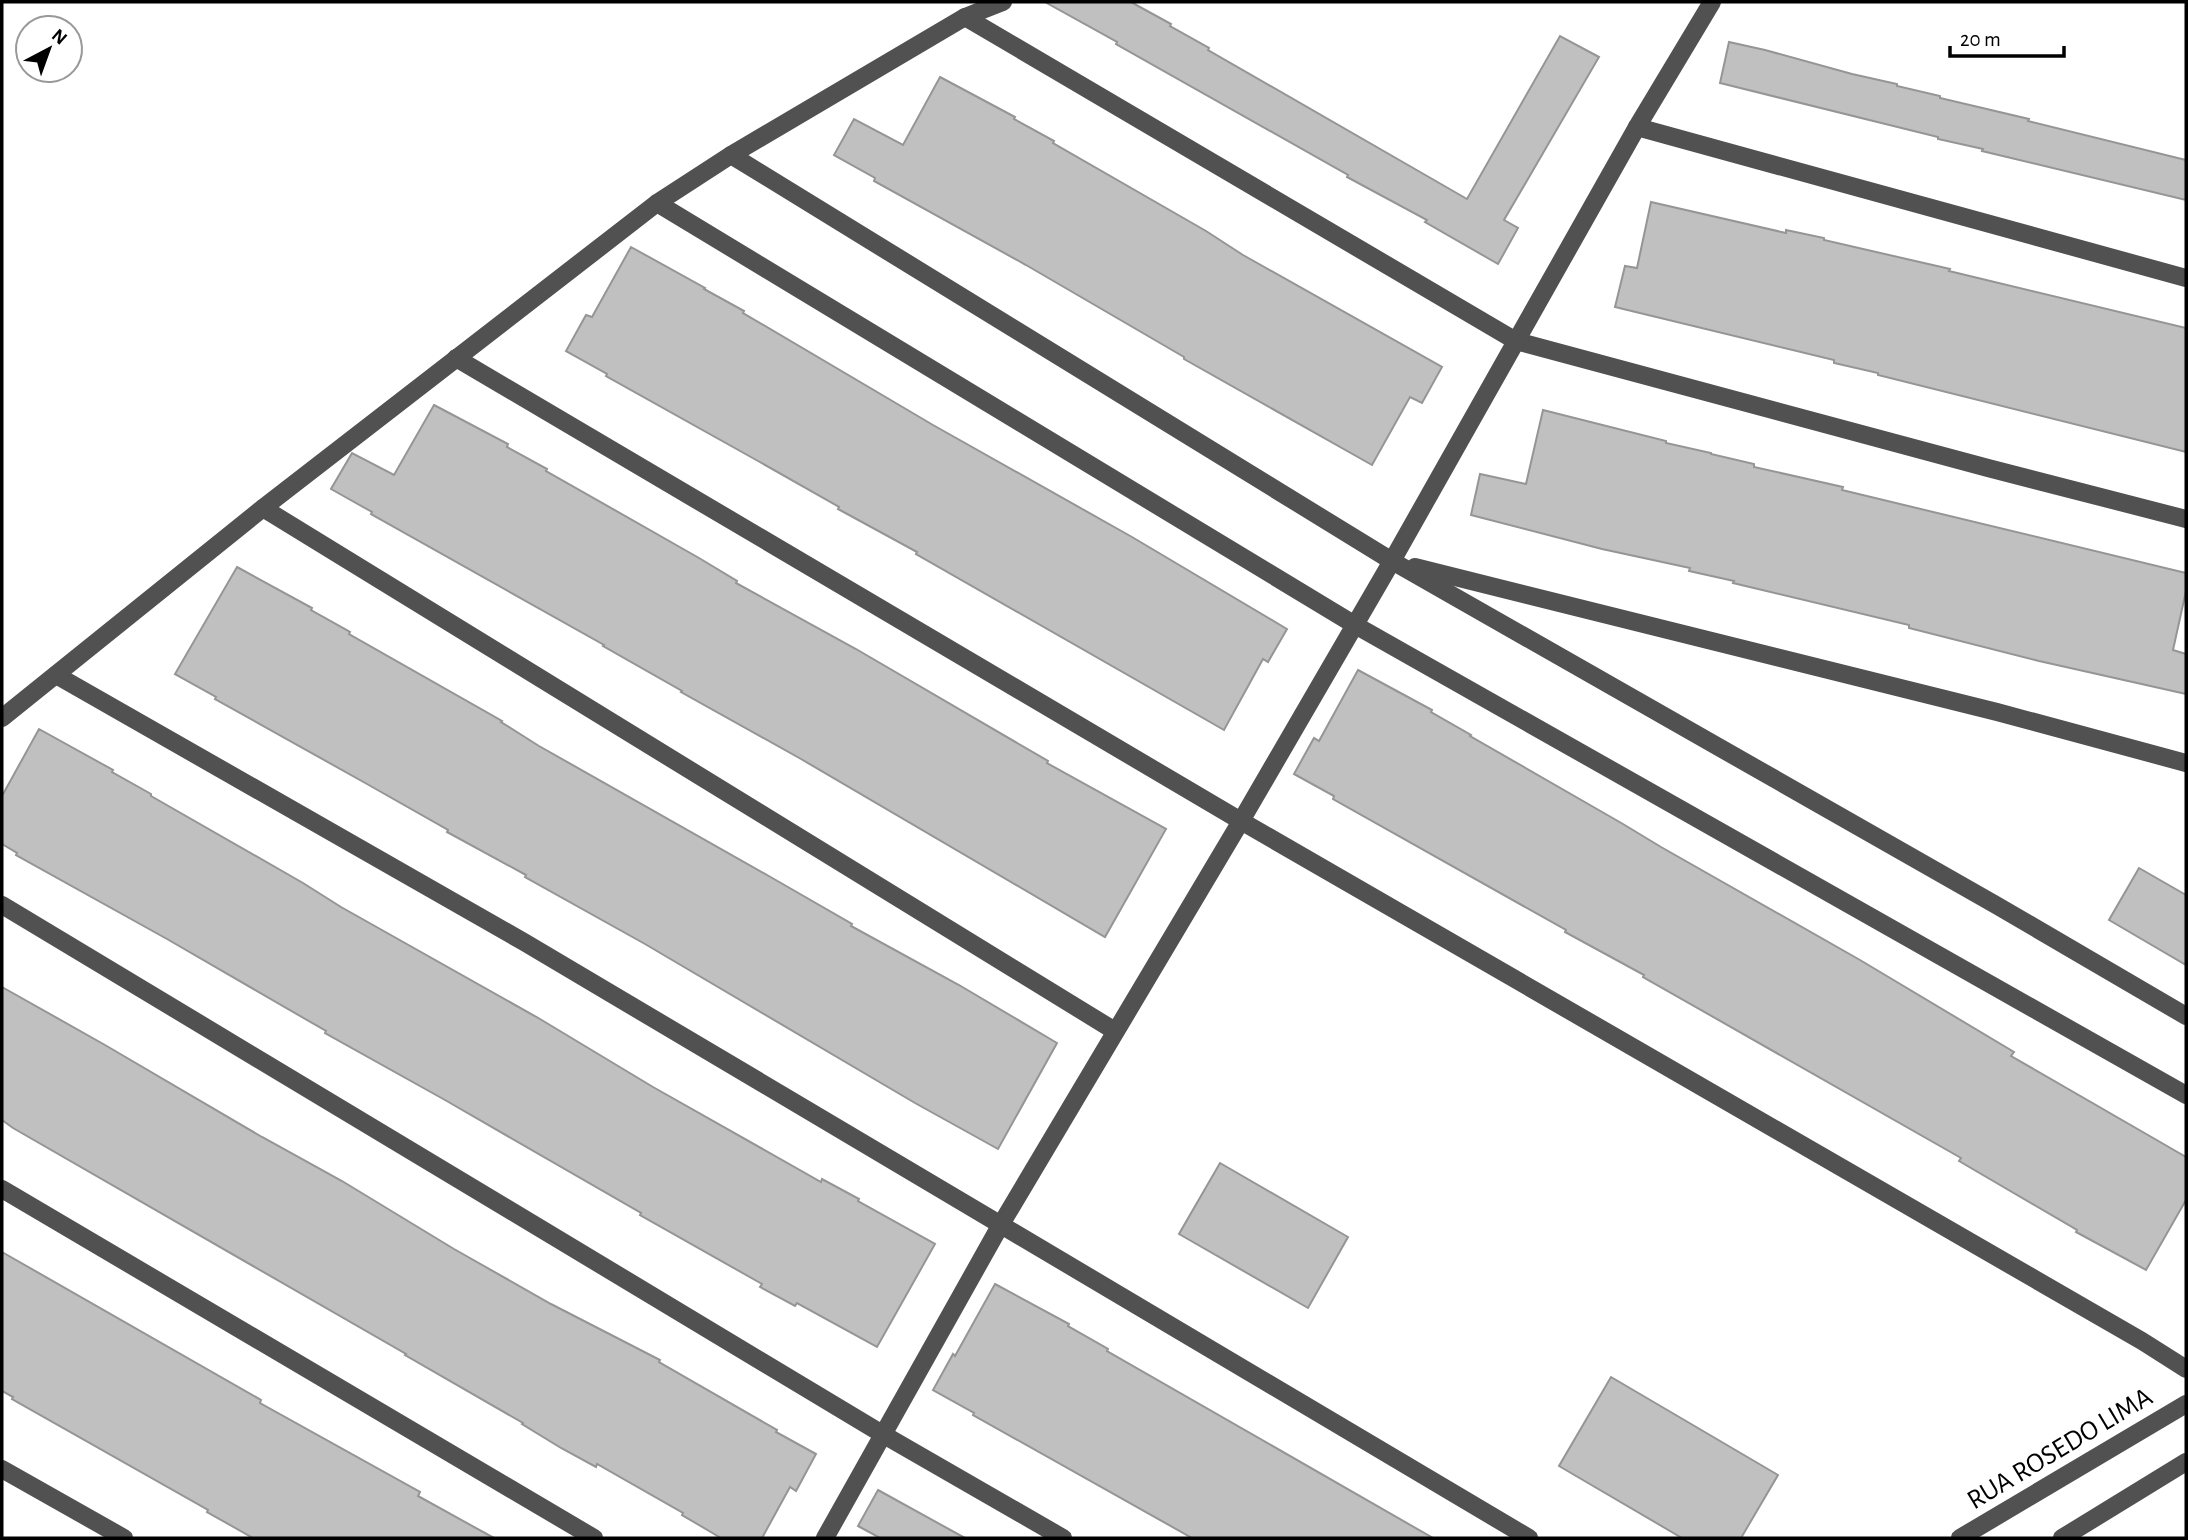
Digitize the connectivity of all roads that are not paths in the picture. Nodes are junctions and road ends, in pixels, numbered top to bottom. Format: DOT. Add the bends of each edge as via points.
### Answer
graph roads {
  1 [pos="1003,2"];
  2 [pos="1712,2"];
  3 [pos="965,17"];
  4 [pos="1637,127"];
  5 [pos="731,155"];
  6 [pos="657,203"];
  7 [pos="2186,278"];
  8 [pos="1516,341"];
  9 [pos="456,358"];
  10 [pos="263,508"];
  11 [pos="2186,519"];
  12 [pos="1392,561"];
  13 [pos="1355,625"];
  14 [pos="56,675"];
  15 [pos="2,718"];
  16 [pos="2186,763"];
  17 [pos="1241,821"];
  18 [pos="2,905"];
  19 [pos="2186,1016"];
  20 [pos="1115,1031"];
  21 [pos="2186,1095"];
  22 [pos="2,1189"];
  23 [pos="1000,1226"];
  24 [pos="2186,1369"];
  25 [pos="2186,1404"];
  26 [pos="884,1435"];
  27 [pos="2186,1462"];
  28 [pos="2,1469"];
  29 [pos="124,1538"];
  30 [pos="594,1538"];
  31 [pos="825,1538"];
  32 [pos="1063,1538"];
  33 [pos="1529,1538"];
  34 [pos="1960,1538"];
  35 [pos="2062,1538"];
  1 -- 3 [label="street"];
  2 -- 4 [label="street"];
  3 -- 5 [label="street"];
  3 -- 8 [label="street"];
  4 -- 7 [label="street"];
  4 -- 8 [label="street"];
  5 -- 6 [label="street"];
  5 -- 12 [label="street"];
  6 -- 9 [label="street"];
  6 -- 13 [label="street"];
  8 -- 11 [label="street"];
  8 -- 12 [label="street"];
  9 -- 10 [label="street"];
  9 -- 17 [label="street"];
  10 -- 14 [label="street"];
  10 -- 20 [label="street"];
  12 -- 13 [label="street"];
  12 -- 16 [label="street"];
  12 -- 19 [label="street"];
  13 -- 17 [label="street"];
  13 -- 21 [label="street"];
  14 -- 15 [label="street"];
  14 -- 23 [label="street" via="524,942"];
  17 -- 20 [label="street"];
  17 -- 24 [label="street"];
  18 -- 26 [label="street"];
  20 -- 23 [label="street"];
  22 -- 30 [label="street"];
  23 -- 26 [label="street"];
  23 -- 33 [label="street"];
  25 -- 34 [label="street, RUA ROSEDO LIMA"];
  26 -- 31 [label="street"];
  26 -- 32 [label="street"];
  27 -- 35 [label="street"];
  28 -- 29 [label="street"];
}
